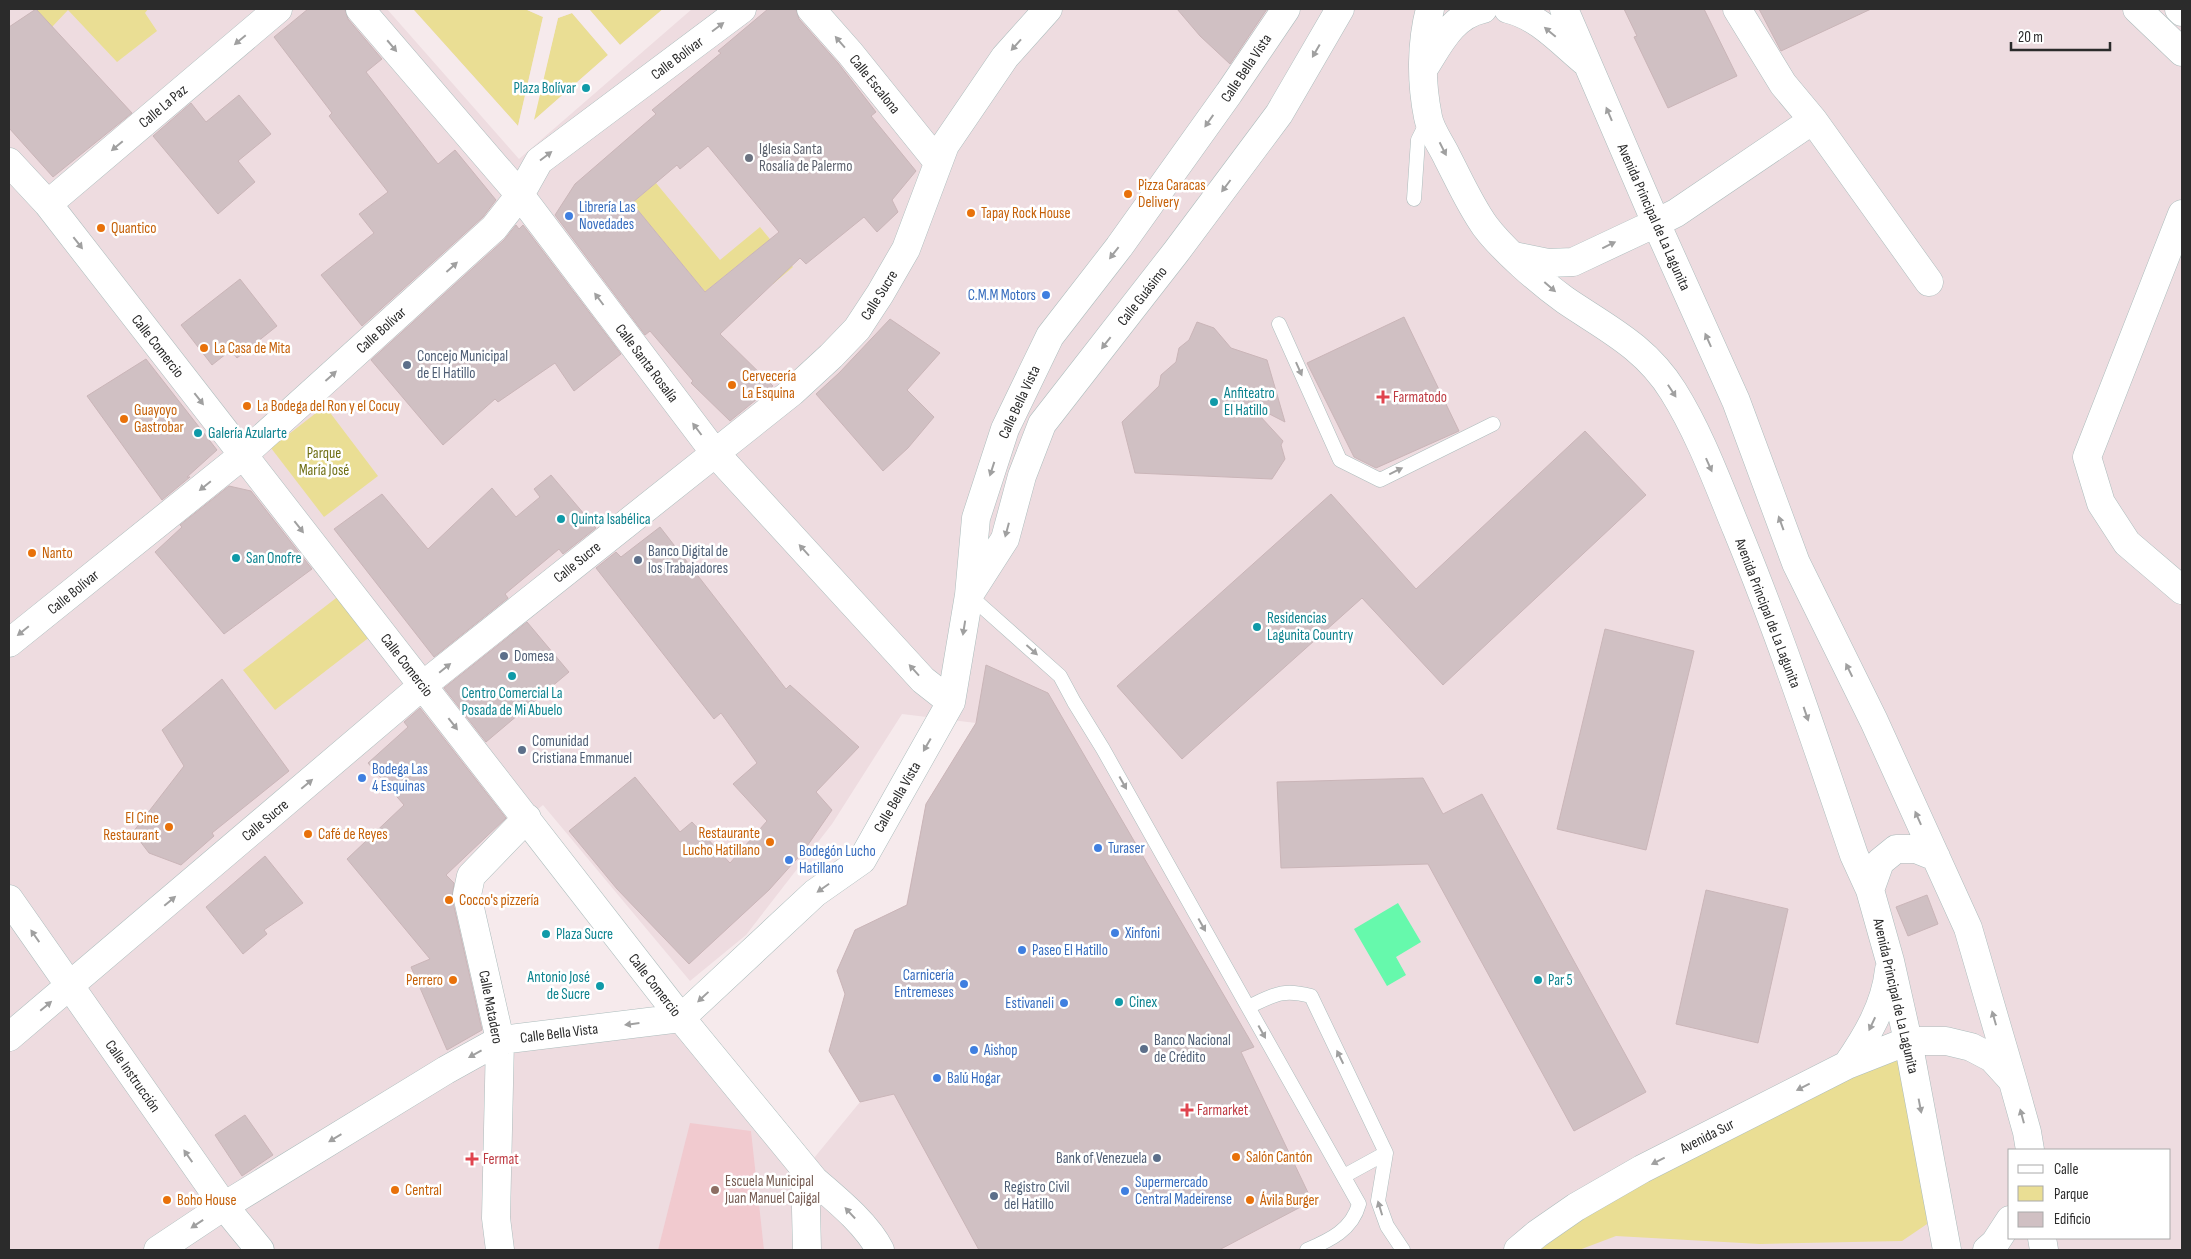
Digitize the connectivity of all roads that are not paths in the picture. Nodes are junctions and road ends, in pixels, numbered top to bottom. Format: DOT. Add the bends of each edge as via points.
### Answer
graph roads {
  1 [pos="278,9"];
  2 [pos="360,9"];
  3 [pos="742,9"];
  4 [pos="811,9"];
  5 [pos="1048,9"];
  6 [pos="1286,9"];
  7 [pos="1340,9"];
  8 [pos="1430,9"];
  9 [pos="1483,9"];
  10 [pos="1508,9"];
  11 [pos="1564,9"];
  12 [pos="1737,9"];
  13 [pos="2137,9"];
  14 [pos="2178,9"];
  15 [pos="2182,12"];
  16 [pos="2182,52"];
  17 [pos="1587,63"];
  18 [pos="1423,70"];
  19 [pos="1428,119"];
  20 [pos="1813,120"];
  21 [pos="9,162"];
  22 [pos="938,162"];
  23 [pos="520,196"];
  24 [pos="1414,198"];
  25 [pos="48,204"];
  26 [pos="2182,214"];
  27 [pos="1656,223"];
  28 [pos="1513,255"];
  29 [pos="1929,282"];
  30 [pos="1279,324"];
  31 [pos="1493,424"];
  32 [pos="715,453"];
  33 [pos="242,455"];
  34 [pos="2182,590"];
  35 [pos="970,595"];
  36 [pos="9,643"];
  37 [pos="422,686"];
  38 [pos="951,702"];
  39 [pos="527,818"];
  40 [pos="1936,857"];
  41 [pos="1870,890"];
  42 [pos="9,899"];
  43 [pos="1890,961"];
  44 [pos="70,986"];
  45 [pos="1248,1007"];
  46 [pos="681,1018"];
  47 [pos="9,1037"];
  48 [pos="500,1040"];
  49 [pos="1908,1041"];
  50 [pos="1847,1065"];
  51 [pos="2013,1082"];
  52 [pos="2030,1149"];
  53 [pos="1386,1153"];
  54 [pos="805,1169"];
  55 [pos="1344,1176"];
  56 [pos="224,1206"];
  57 [pos="2008,1223"];
  58 [pos="158,1250"];
  59 [pos="260,1250"];
  60 [pos="500,1250"];
  61 [pos="807,1250"];
  62 [pos="880,1250"];
  63 [pos="1307,1250"];
  64 [pos="1404,1250"];
  65 [pos="1518,1250"];
  66 [pos="1947,1250"];
  67 [pos="1987,1250"];
  1 -- 25 [label="street, Calle La Paz, one-way"];
  2 -- 23 [label="street, Calle Santa Rosalía, one-way"];
  23 -- 3 [label="street, Calle Bolívar, one-way" via="539,161"];
  22 -- 4 [label="street, Calle Escalona, one-way"];
  5 -- 22 [label="street, Calle Sucre, one-way" via="1005,57 945,144"];
  6 -- 35 [label="street, Calle Bella Vista, one-way" via="1125,239 1050,336 1005,429 976,518"];
  7 -- 35 [label="street, Calle Guásimo, one-way" via="1280,114 1042,424 1022,476 1005,539"];
  8 -- 18 [label="street, Avenida Principal de La Lagunita"];
  9 -- 18 [label="street" via="1462,17 1447,32"];
  17 -- 10 [label="street, one-way" via="1536,21"];
  11 -- 17 [label="street, Avenida Principal de La Lagunita"];
  12 -- 20 [label="street" via="1783,84"];
  13 -- 16 [label="street"];
  14 -- 15 [label="street"];
  27 -- 17 [label="street, Avenida Principal de La Lagunita, one-way"];
  18 -- 19 [label="street, Avenida Principal de La Lagunita"];
  19 -- 24 [label="lane" via="1418,140"];
  19 -- 28 [label="street, Avenida Principal de La Lagunita, one-way" via="1462,187 1486,226"];
  20 -- 27 [label="street" via="1676,213"];
  20 -- 29 [label="street"];
  21 -- 25 [label="street, Calle Comercio"];
  22 -- 32 [label="street, Calle Sucre" via="906,249 857,329 792,392"];
  32 -- 23 [label="street, Calle Santa Rosalía, one-way"];
  33 -- 23 [label="street, Calle Bolívar, one-way" via="494,228"];
  25 -- 33 [label="street, Calle Comercio, one-way"];
  26 -- 34 [label="street" via="2087,458 2101,503 2127,543"];
  28 -- 27 [label="street, one-way" via="1548,262 1573,262"];
  40 -- 27 [label="street, Avenida Principal de La Lagunita, one-way" via="1874,720 1796,563 1736,400"];
  28 -- 41 [label="street, Avenida Principal de La Lagunita, one-way" via="1564,299 1601,322 1652,363 1689,420 1768,606 1854,855"];
  30 -- 31 [label="lane, one-way" via="1340,460 1380,480"];
  37 -- 32 [label="street, Calle Sucre, one-way"];
  38 -- 32 [label="street, Calle Santa Rosalía, one-way" via="923,680"];
  33 -- 36 [label="street, Calle Bolívar, one-way"];
  33 -- 37 [label="street, Calle Comercio, one-way"];
  35 -- 38 [label="street, Calle Bella Vista, one-way"];
  35 -- 45 [label="lane, one-way" via="1060,676"];
  37 -- 39 [label="street, Calle Comercio, one-way"];
  44 -- 37 [label="street, Calle Sucre, one-way"];
  38 -- 46 [label="street, Calle Bella Vista, one-way" via="862,860 815,893"];
  39 -- 46 [label="street, Calle Comercio"];
  39 -- 48 [label="street, Calle Matadero" via="471,876 468,884 467,895"];
  40 -- 41 [label="street" via="1916,849 1896,849 1880,862"];
  51 -- 40 [label="street, Avenida Principal de La Lagunita, one-way" via="1968,928"];
  41 -- 43 [label="street, Avenida Principal de La Lagunita"];
  44 -- 42 [label="street, Calle Instrucción, one-way"];
  43 -- 49 [label="street, Avenida Principal de La Lagunita"];
  43 -- 50 [label="street, one-way" via="1887,986 1878,1013"];
  47 -- 44 [label="street, Calle Sucre, one-way"];
  56 -- 44 [label="street, Calle Instrucción, one-way"];
  53 -- 45 [label="lane, one-way" via="1311,996 1294,991 1279,993"];
  45 -- 55 [label="lane, one-way"];
  46 -- 48 [label="street, Calle Bella Vista, one-way"];
  46 -- 54 [label="street, Calle Comercio"];
  48 -- 56 [label="street, Calle Bella Vista, one-way"];
  48 -- 60 [label="street, Calle Matadero" via="496,1218"];
  49 -- 50 [label="street, Avenida Sur"];
  49 -- 51 [label="street, Avenida Sur" via="1946,1040 1972,1047 1992,1058"];
  49 -- 66 [label="street, Avenida Principal de La Lagunita, one-way"];
  50 -- 65 [label="street, Avenida Sur, one-way" via="1634,1174 1576,1207"];
  52 -- 51 [label="street, Avenida Principal de La Lagunita, one-way"];
  53 -- 55 [label="lane"];
  64 -- 53 [label="lane, one-way" via="1386,1226 1378,1201"];
  54 -- 61 [label="street"];
  62 -- 54 [label="street, Calle Comercio, one-way" via="876,1241"];
  55 -- 63 [label="lane" via="1359,1204 1355,1216 1337,1235"];
  56 -- 58 [label="street, Calle Bella Vista, one-way"];
  56 -- 59 [label="street, Calle Instrucción"];
  57 -- 67 [label="street"];
}
